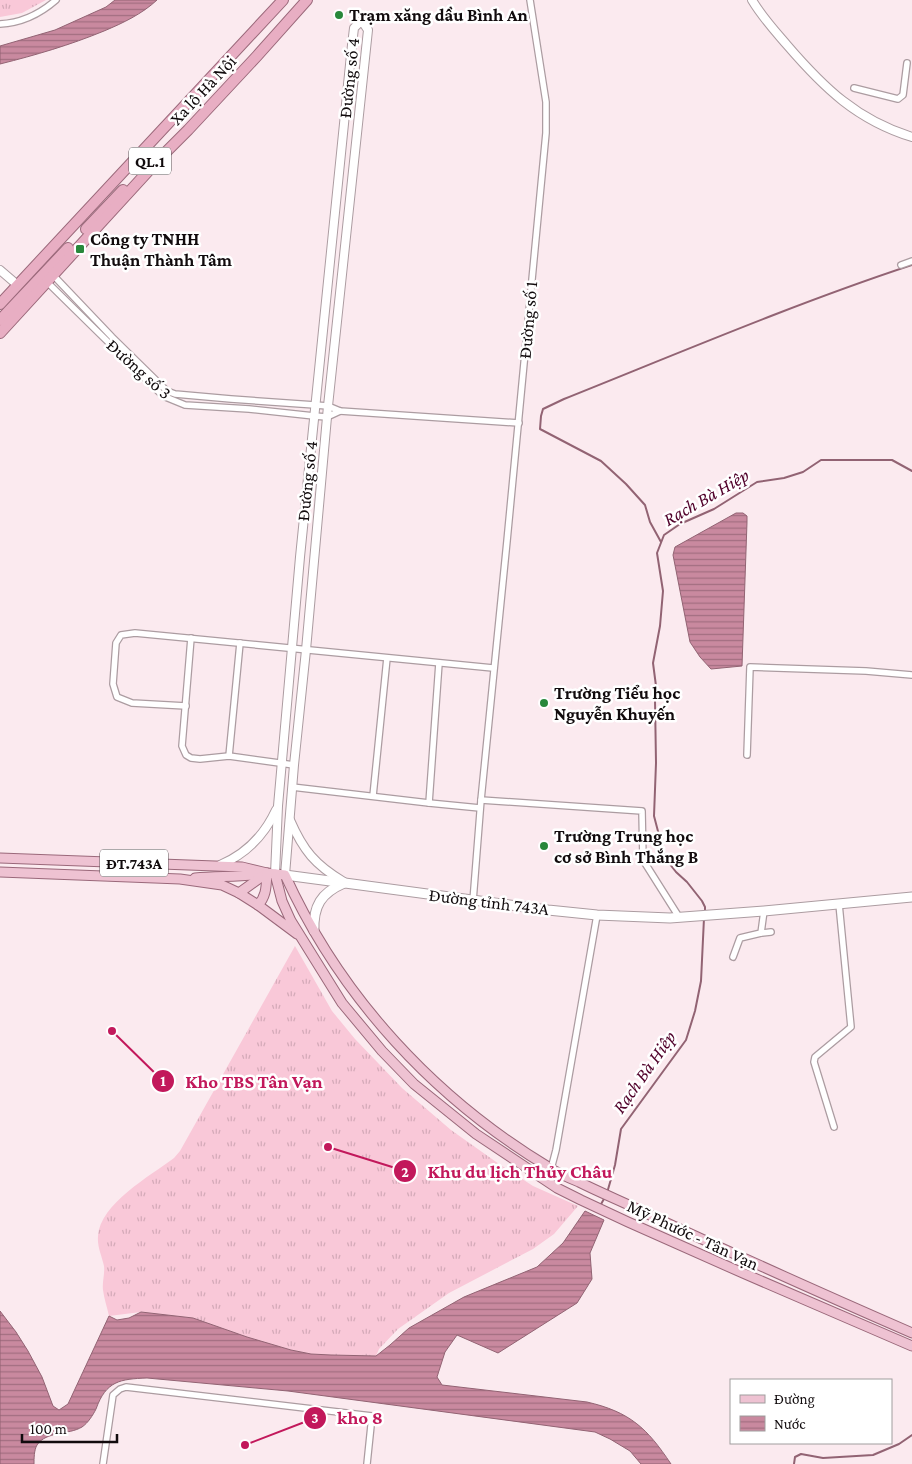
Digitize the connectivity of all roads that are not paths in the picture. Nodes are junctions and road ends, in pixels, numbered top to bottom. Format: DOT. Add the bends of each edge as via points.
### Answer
graph roads {
  1 [pos="56,0"];
  2 [pos="275,0"];
  3 [pos="283,0"];
  4 [pos="298,0"];
  5 [pos="307,0"];
  6 [pos="530,0"];
  7 [pos="752,0"];
  8 [pos="0,24"];
  9 [pos="907,63"];
  10 [pos="909,82"];
  11 [pos="854,88"];
  12 [pos="912,137"];
  13 [pos="912,261"];
  14 [pos="901,265"];
  15 [pos="0,270"];
  16 [pos="47,275"];
  17 [pos="15,284"];
  18 [pos="0,297"];
  19 [pos="0,304"];
  20 [pos="0,320"];
  21 [pos="0,333"];
  22 [pos="175,394"];
  23 [pos="173,401"];
  24 [pos="315,405"];
  25 [pos="328,406"];
  26 [pos="340,410"];
  27 [pos="314,416"];
  28 [pos="327,418"];
  29 [pos="518,423"];
  30 [pos="191,638"];
  31 [pos="240,643"];
  32 [pos="292,648"];
  33 [pos="306,650"];
  34 [pos="387,658"];
  35 [pos="439,663"];
  36 [pos="493,668"];
  37 [pos="912,675"];
  38 [pos="186,706"];
  39 [pos="747,755"];
  40 [pos="229,756"];
  41 [pos="282,763"];
  42 [pos="294,765"];
  43 [pos="292,787"];
  44 [pos="373,796"];
  45 [pos="481,800"];
  46 [pos="429,803"];
  47 [pos="278,806"];
  48 [pos="480,808"];
  49 [pos="289,818"];
  50 [pos="0,858"];
  51 [pos="218,866"];
  52 [pos="0,872"];
  53 [pos="271,873"];
  54 [pos="285,875"];
  55 [pos="180,879"];
  56 [pos="345,882"];
  57 [pos="239,893"];
  58 [pos="912,897"];
  59 [pos="474,900"];
  60 [pos="839,904"];
  61 [pos="258,905"];
  62 [pos="764,911"];
  63 [pos="597,915"];
  64 [pos="679,917"];
  65 [pos="314,931"];
  66 [pos="771,932"];
  67 [pos="761,933"];
  68 [pos="300,936"];
  69 [pos="733,957"];
  70 [pos="414,1062"];
  71 [pos="402,1073"];
  72 [pos="834,1127"];
  73 [pos="551,1169"];
  74 [pos="912,1332"];
  75 [pos="912,1346"];
  76 [pos="103,1464"];
  77 [pos="367,1464"];
  1 -- 8 [label="street" via="31,16"];
  2 -- 17 [label="highway, Xa lộ Hà Nội / QL.1"];
  3 -- 17 [label="highway, Xa lộ Hà Nội / QL.1"];
  4 -- 16 [label="highway, Xa lộ Hà Nội / QL.1"];
  5 -- 16 [label="highway, Xa lộ Hà Nội / QL.1" via="113,211"];
  6 -- 29 [label="street, Đường số 1" via="546,102 546,133"];
  7 -- 12 [label="street" via="806,68 844,103 894,132"];
  9 -- 10 [label="street"];
  10 -- 11 [label="street" via="898,99"];
  13 -- 14 [label="street"];
  15 -- 17 [label="street"];
  16 -- 20 [label="highway, Xa lộ Hà Nội / QL.1"];
  16 -- 21 [label="highway, Xa lộ Hà Nội / QL.1"];
  16 -- 22 [label="street, Đường số 3" via="160,384"];
  16 -- 23 [label="street, Đường số 3" via="163,396"];
  17 -- 18 [label="highway, Xa lộ Hà Nội / QL.1"];
  17 -- 19 [label="highway, Xa lộ Hà Nội / QL.1"];
  22 -- 23 [label="street"];
  22 -- 24 [label="street, Đường số 3"];
  23 -- 27 [label="street, Đường số 3" via="185,405"];
  24 -- 25 [label="street, Đường số 3"];
  24 -- 25 [label="street, Đường số 4" via="352,45 354,28 360,22 368,30"];
  24 -- 27 [label="street, Đường số 4"];
  25 -- 26 [label="street, Đường số 3"];
  25 -- 28 [label="street, Đường số 4"];
  26 -- 28 [label="street"];
  26 -- 29 [label="street, Đường số 3"];
  27 -- 28 [label="street, Đường số 3"];
  27 -- 32 [label="street, Đường số 4"];
  28 -- 33 [label="street, Đường số 4"];
  29 -- 36 [label="street, Đường số 1"];
  30 -- 31 [label="street"];
  30 -- 38 [label="street"];
  30 -- 38 [label="street" via="129,633 121,635 116,643 113,684 118,696 132,703"];
  31 -- 32 [label="street"];
  31 -- 40 [label="street"];
  32 -- 33 [label="street"];
  32 -- 41 [label="street, Đường số 4"];
  33 -- 34 [label="street"];
  33 -- 42 [label="street, Đường số 4"];
  34 -- 35 [label="street"];
  34 -- 44 [label="street"];
  35 -- 36 [label="street"];
  35 -- 46 [label="street"];
  36 -- 45 [label="street, Đường số 1"];
  37 -- 39 [label="street" via="750,667"];
  38 -- 40 [label="street" via="182,746 186,755 200,759"];
  40 -- 41 [label="street"];
  41 -- 42 [label="street"];
  41 -- 47 [label="street, Đường số 4"];
  42 -- 43 [label="street, Đường số 4"];
  43 -- 44 [label="street"];
  43 -- 49 [label="street, Đường số 4"];
  44 -- 46 [label="street"];
  45 -- 48 [label="street, Đường số 1"];
  45 -- 64 [label="street" via="642,811 643,860"];
  46 -- 48 [label="street"];
  47 -- 51 [label="street" via="255,843"];
  47 -- 53 [label="street, Đường số 4"];
  48 -- 59 [label="street, Đường số 1"];
  49 -- 54 [label="street, Đường số 4"];
  49 -- 56 [label="street" via="305,850 330,874"];
  50 -- 51 [label="main road, ĐT.743A"];
  51 -- 53 [label="main road, ĐT.743A"];
  52 -- 55 [label="main road, Mỹ Phước - Tân Vạn / ĐT.743A"];
  53 -- 54 [label="main road"];
  53 -- 55 [label="main road, ĐT.743A" via="248,879 209,876"];
  53 -- 57 [label="main road"];
  53 -- 61 [label="main road" via="265,895"];
  53 -- 68 [label="main road, Mỹ Phước - Tân Vạn"];
  54 -- 56 [label="main road, Đường tỉnh 743A"];
  54 -- 65 [label="main road, Mỹ Phước - Tân Vạn"];
  55 -- 57 [label="main road, Mỹ Phước - Tân Vạn" via="222,885"];
  56 -- 59 [label="main road, Đường tỉnh 743A"];
  56 -- 65 [label="main road" via="331,890 318,904"];
  57 -- 61 [label="main road, Mỹ Phước - Tân Vạn"];
  58 -- 60 [label="main road"];
  59 -- 63 [label="main road, Đường tỉnh 743A"];
  60 -- 62 [label="main road"];
  60 -- 72 [label="street" via="852,1027 814,1062"];
  61 -- 68 [label="main road, Mỹ Phước - Tân Vạn"];
  62 -- 64 [label="main road, Đường tỉnh 743A"];
  62 -- 67 [label="street"];
  63 -- 64 [label="main road, Đường tỉnh 743A"];
  63 -- 73 [label="street"];
  65 -- 70 [label="main road, Mỹ Phước - Tân Vạn" via="362,1004"];
  66 -- 67 [label="street"];
  67 -- 69 [label="street" via="740,938"];
  68 -- 71 [label="main road, Mỹ Phước - Tân Vạn" via="342,1003"];
  70 -- 71 [label="main road"];
  70 -- 73 [label="main road, Mỹ Phước - Tân Vạn" via="468,1111"];
  71 -- 75 [label="main road, Mỹ Phước - Tân Vạn" via="476,1134 557,1188"];
  73 -- 74 [label="main road, Mỹ Phước - Tân Vạn" via="763,1268"];
  76 -- 77 [label="street" via="113,1395 126,1387 372,1416"];
}
